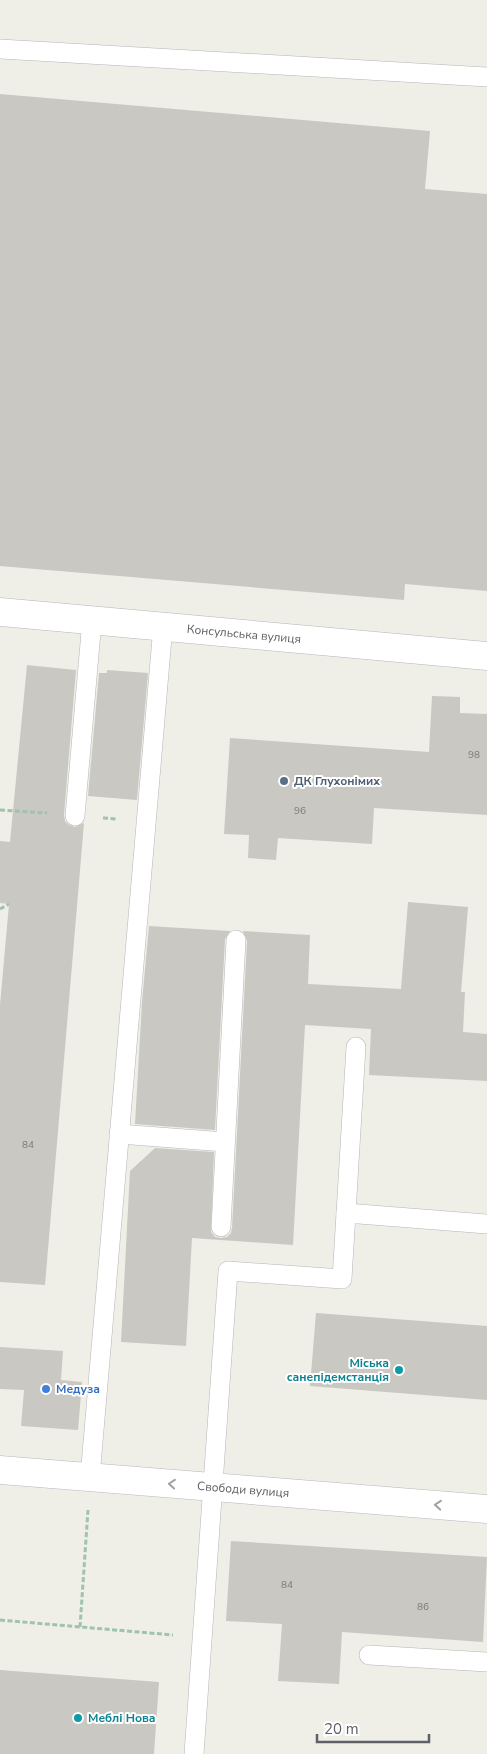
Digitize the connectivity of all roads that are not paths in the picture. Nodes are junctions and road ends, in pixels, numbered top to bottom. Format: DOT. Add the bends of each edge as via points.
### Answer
graph roads {
  1 [pos="0,49"];
  2 [pos="487,77"];
  3 [pos="0,612"];
  4 [pos="92,620"];
  5 [pos="163,626"];
  6 [pos="487,656"];
  7 [pos="75,816"];
  8 [pos="236,940"];
  9 [pos="356,1047"];
  10 [pos="119,1134"];
  11 [pos="225,1142"];
  12 [pos="346,1214"];
  13 [pos="487,1224"];
  14 [pos="221,1227"];
  15 [pos="0,1470"];
  16 [pos="90,1477"];
  17 [pos="212,1487"];
  18 [pos="487,1509"];
  19 [pos="370,1655"];
  20 [pos="487,1662"];
  21 [pos="194,1754"];
  1 -- 2 [label="lane"];
  3 -- 4 [label="street, Консульська вулиця"];
  4 -- 5 [label="street, Консульська вулиця"];
  4 -- 7 [label="lane"];
  5 -- 6 [label="street, Консульська вулиця"];
  5 -- 10 [label="lane"];
  8 -- 11 [label="lane"];
  9 -- 12 [label="lane"];
  10 -- 11 [label="lane"];
  10 -- 16 [label="lane"];
  11 -- 14 [label="lane"];
  12 -- 13 [label="lane"];
  12 -- 17 [label="lane" via="342,1279 228,1271"];
  15 -- 16 [label="street, Свободи вулиця"];
  17 -- 16 [label="street, Свободи вулиця, one-way"];
  18 -- 17 [label="street, Свободи вулиця, one-way"];
  17 -- 21 [label="lane"];
  19 -- 20 [label="lane"];
}
